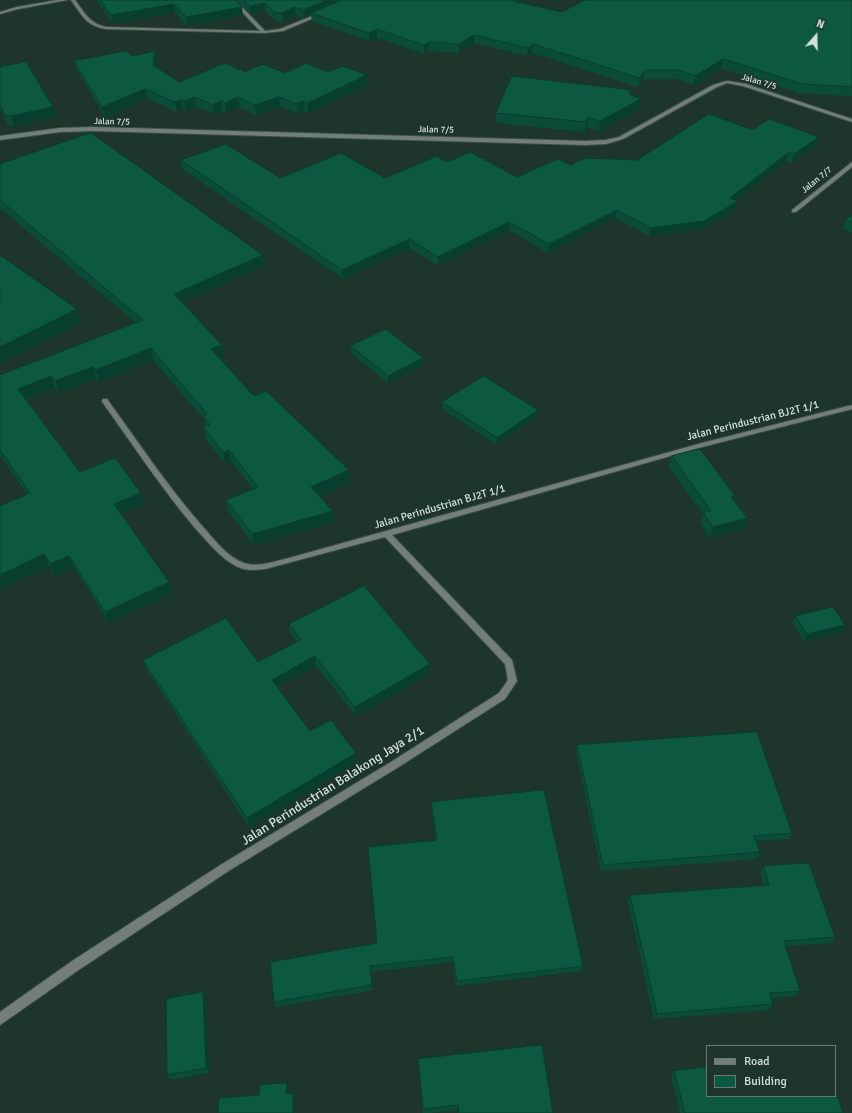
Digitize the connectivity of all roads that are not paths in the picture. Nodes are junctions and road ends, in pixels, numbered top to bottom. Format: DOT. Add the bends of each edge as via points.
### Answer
graph roads {
  1 [pos="65,0"];
  2 [pos="73,0"];
  3 [pos="233,0"];
  4 [pos="326,12"];
  5 [pos="0,13"];
  6 [pos="264,32"];
  7 [pos="852,120"];
  8 [pos="0,138"];
  9 [pos="852,164"];
  10 [pos="794,211"];
  11 [pos="105,401"];
  12 [pos="851,409"];
  13 [pos="386,533"];
  14 [pos="0,1019"];
  1 -- 5 [label="street"];
  2 -- 6 [label="street" via="96,27"];
  3 -- 6 [label="street"];
  4 -- 6 [label="street" via="282,30"];
  7 -- 8 [label="street, Jalan 7/5" via="744,85 727,82 714,86 621,138 606,142 92,129 60,130"];
  9 -- 10 [label="street, Jalan 7/7"];
  11 -- 13 [label="street, Jalan Perindustrian BJ2T 1/1" via="187,513 224,555 240,565 262,567 276,564"];
  12 -- 13 [label="street, Jalan Perindustrian BJ2T 1/1" via="702,445"];
  13 -- 14 [label="street, Jalan Perindustrian Balakong Jaya 2/1" via="509,664 513,681 502,696 226,867 76,965"];
}
